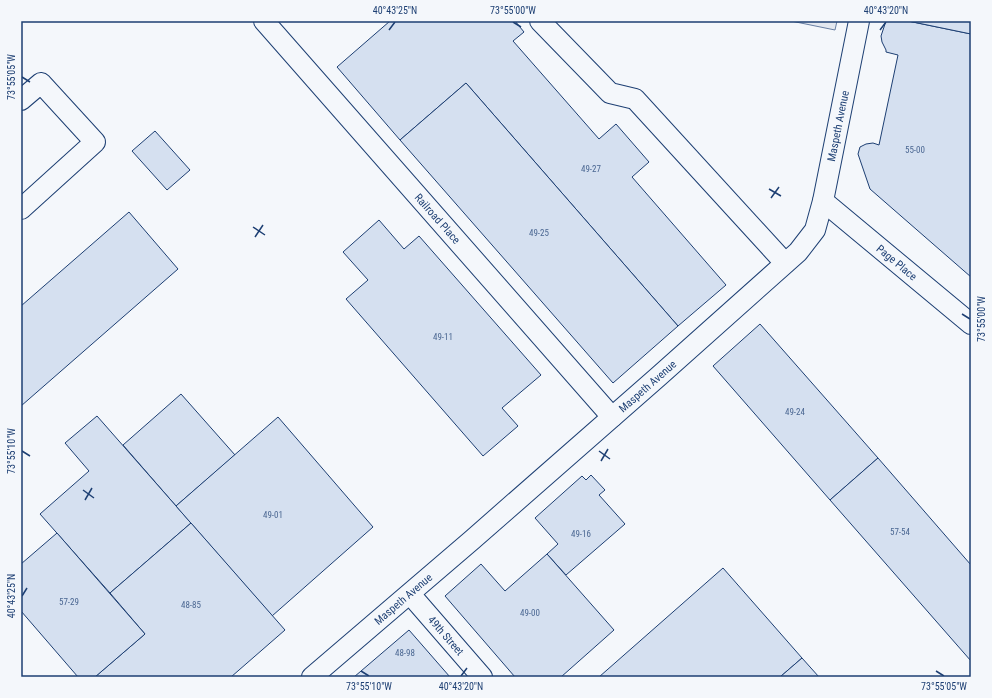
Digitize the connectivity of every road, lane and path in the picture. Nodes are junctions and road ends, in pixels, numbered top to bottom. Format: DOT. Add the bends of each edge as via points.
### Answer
graph roads {
  1 [pos="264,21"];
  2 [pos="540,21"];
  3 [pos="859,21"];
  4 [pos="21,100"];
  5 [pos="823,201"];
  6 [pos="21,209"];
  7 [pos="785,263"];
  8 [pos="971,324"];
  9 [pos="612,417"];
  10 [pos="410,594"];
  11 [pos="312,677"];
  12 [pos="482,677"];
  1 -- 9 [label="street, Railroad Place"];
  2 -- 7 [label="street" via="610,93 635,99"];
  3 -- 5 [label="street, Maspeth Avenue"];
  4 -- 6 [label="street" via="41,83 95,142"];
  5 -- 7 [label="street, Maspeth Avenue" via="815,230 798,252"];
  5 -- 8 [label="street, Page Place"];
  7 -- 9 [label="street, Maspeth Avenue"];
  9 -- 10 [label="street, Maspeth Avenue"];
  10 -- 11 [label="street, Maspeth Avenue"];
  10 -- 12 [label="street, 49th Street"];
}
